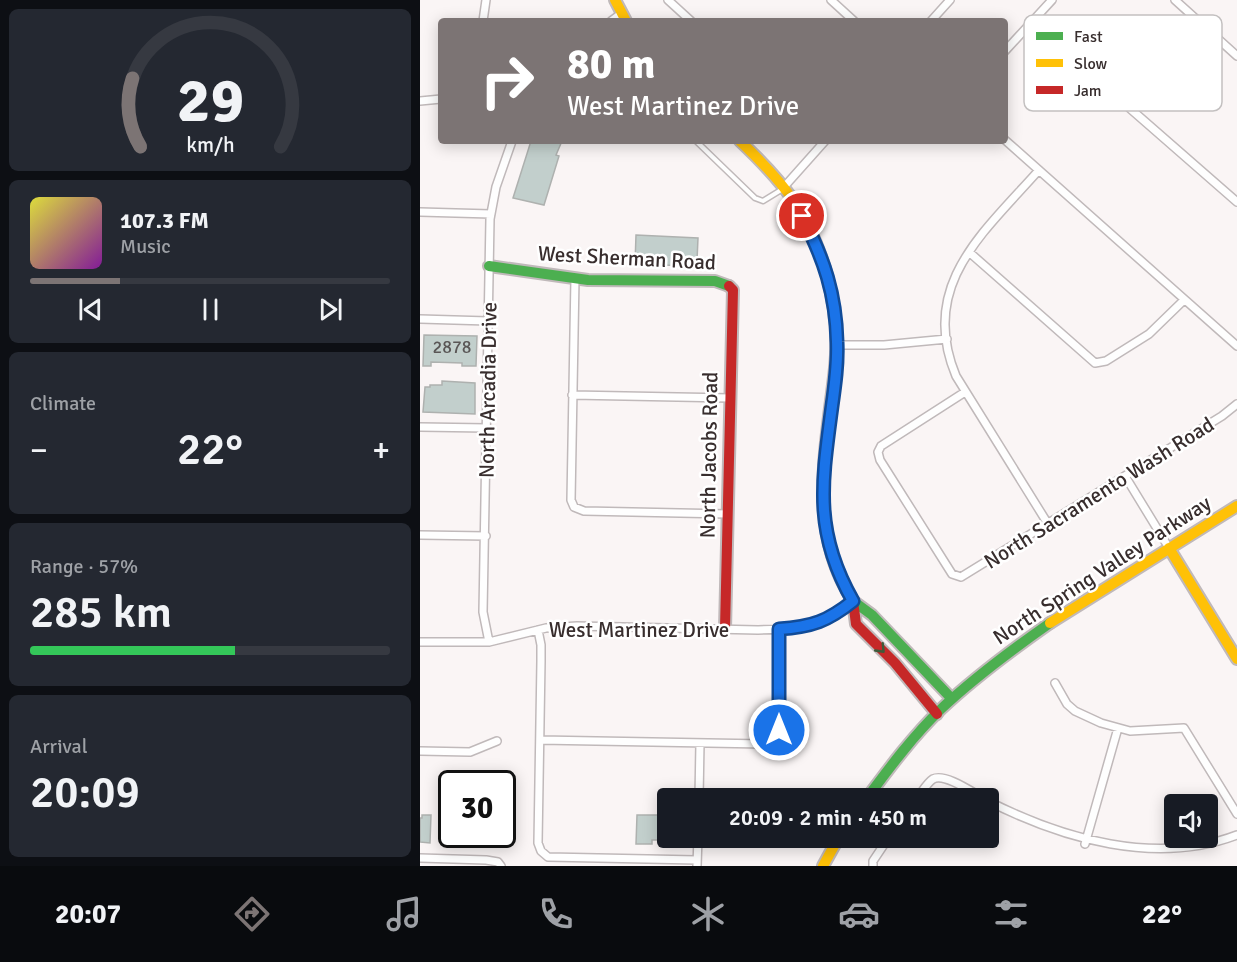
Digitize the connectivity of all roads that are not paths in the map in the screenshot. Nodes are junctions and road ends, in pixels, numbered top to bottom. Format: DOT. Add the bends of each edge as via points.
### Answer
graph roads {
  1 [pos="486,0"];
  2 [pos="615,0"];
  3 [pos="668,0"];
  4 [pos="831,0"];
  5 [pos="950,0"];
  6 [pos="1052,0"];
  7 [pos="1175,0"];
  8 [pos="1038,15"];
  9 [pos="1192,15"];
  10 [pos="624,17"];
  11 [pos="483,18"];
  12 [pos="689,18"];
  13 [pos="852,18"];
  14 [pos="938,18"];
  15 [pos="1024,30"];
  16 [pos="1222,42"];
  17 [pos="1008,48"];
  18 [pos="1237,56"];
  19 [pos="438,100"];
  20 [pos="420,101"];
  21 [pos="1133,111"];
  22 [pos="1008,143"];
  23 [pos="511,144"];
  24 [pos="699,144"];
  25 [pos="743,144"];
  26 [pos="822,144"];
  27 [pos="1039,170"];
  28 [pos="784,187"];
  29 [pos="1237,202"];
  30 [pos="420,212"];
  31 [pos="491,214"];
  32 [pos="969,252"];
  33 [pos="489,266"];
  34 [pos="575,278"];
  35 [pos="728,284"];
  36 [pos="1184,300"];
  37 [pos="420,319"];
  38 [pos="488,321"];
  39 [pos="947,339"];
  40 [pos="837,345"];
  41 [pos="1237,346"];
  42 [pos="966,392"];
  43 [pos="572,395"];
  44 [pos="730,398"];
  45 [pos="1237,404"];
  46 [pos="420,427"];
  47 [pos="487,428"];
  48 [pos="1125,476"];
  49 [pos="1237,506"];
  50 [pos="728,514"];
  51 [pos="1048,524"];
  52 [pos="420,535"];
  53 [pos="486,536"];
  54 [pos="1169,548"];
  55 [pos="853,601"];
  56 [pos="725,629"];
  57 [pos="779,629"];
  58 [pos="538,630"];
  59 [pos="420,642"];
  60 [pos="489,642"];
  61 [pos="1237,659"];
  62 [pos="1055,683"];
  63 [pos="952,699"];
  64 [pos="938,714"];
  65 [pos="1118,728"];
  66 [pos="540,740"];
  67 [pos="497,741"];
  68 [pos="700,743"];
  69 [pos="420,751"];
  70 [pos="699,788"];
  71 [pos="874,788"];
  72 [pos="925,788"];
  73 [pos="964,788"];
  74 [pos="999,806"];
  75 [pos="1237,814"];
  76 [pos="1237,835"];
  77 [pos="1085,843"];
  78 [pos="834,848"];
  79 [pos="882,848"];
  80 [pos="420,858"];
  81 [pos="698,863"];
  82 [pos="499,864"];
  83 [pos="824,866"];
  84 [pos="873,866"];
  1 -- 11 [label="street"];
  2 -- 10 [label="street"];
  3 -- 12 [label="street"];
  4 -- 13 [label="street"];
  5 -- 14 [label="street"];
  6 -- 8 [label="street"];
  7 -- 9 [label="street"];
  15 -- 17 [label="street"];
  16 -- 18 [label="street"];
  19 -- 20 [label="street"];
  21 -- 29 [label="street"];
  22 -- 27 [label="street"];
  23 -- 31 [label="street, North Arcadia Drive"];
  24 -- 28 [label="lane" via="754,198 764,201"];
  25 -- 28 [label="street"];
  26 -- 28 [label="street"];
  27 -- 32 [label="street"];
  27 -- 36 [label="street"];
  28 -- 40 [label="street" via="819,249 833,300"];
  30 -- 31 [label="street"];
  31 -- 33 [label="street, North Arcadia Drive"];
  32 -- 36 [label="street" via="1098,363 1149,334"];
  32 -- 39 [label="street" via="949,292 945,315"];
  33 -- 34 [label="street, West Sherman Road"];
  33 -- 38 [label="street, North Arcadia Drive"];
  34 -- 35 [label="street, West Sherman Road"];
  34 -- 43 [label="street"];
  35 -- 44 [label="street, North Jacobs Road" via="733,290"];
  36 -- 41 [label="street"];
  37 -- 38 [label="street"];
  38 -- 47 [label="street, North Arcadia Drive"];
  39 -- 40 [label="street"];
  39 -- 42 [label="street" via="952,366"];
  40 -- 55 [label="street" via="823,504 828,545"];
  42 -- 51 [label="street"];
  42 -- 51 [label="street, North Sacramento Wash Road" via="881,446 880,460 946,565 958,577 966,576"];
  43 -- 44 [label="street"];
  43 -- 50 [label="street" via="574,507 584,511"];
  44 -- 50 [label="street, North Jacobs Road"];
  45 -- 48 [label="street, North Sacramento Wash Road"];
  46 -- 47 [label="street"];
  47 -- 53 [label="street, North Arcadia Drive"];
  48 -- 51 [label="street, North Sacramento Wash Road"];
  48 -- 54 [label="street"];
  49 -- 54 [label="street, North Spring Valley Parkway"];
  50 -- 56 [label="street, North Jacobs Road"];
  52 -- 53 [label="street"];
  53 -- 60 [label="street, North Arcadia Drive" via="483,612"];
  54 -- 61 [label="street"];
  54 -- 63 [label="street, North Spring Valley Parkway" via="1026,638"];
  55 -- 57 [label="street, West Martinez Drive" via="833,617"];
  55 -- 63 [label="street" via="872,615"];
  55 -- 64 [label="street, one-way" via="856,624"];
  56 -- 57 [label="street, West Martinez Drive"];
  56 -- 58 [label="street, West Martinez Drive" via="577,626"];
  57 -- 68 [label="street" via="776,741"];
  58 -- 60 [label="street, West Martinez Drive"];
  58 -- 66 [label="street" via="542,662"];
  59 -- 60 [label="street, West Martinez Drive"];
  62 -- 65 [label="street" via="1076,711"];
  63 -- 64 [label="street, North Spring Valley Parkway"];
  64 -- 71 [label="street, North Spring Valley Parkway"];
  65 -- 75 [label="street" via="1143,732 1184,728"];
  65 -- 77 [label="street"];
  66 -- 68 [label="street"];
  66 -- 81 [label="street" via="541,851 548,856"];
  67 -- 69 [label="street" via="470,752"];
  68 -- 70 [label="street"];
  72 -- 73 [label="street" via="937,778 946,778"];
  74 -- 77 [label="street"];
  76 -- 77 [label="street" via="1205,849 1169,854 1117,851"];
  78 -- 83 [label="street"];
  79 -- 84 [label="street"];
  80 -- 82 [label="street" via="486,860"];
}
